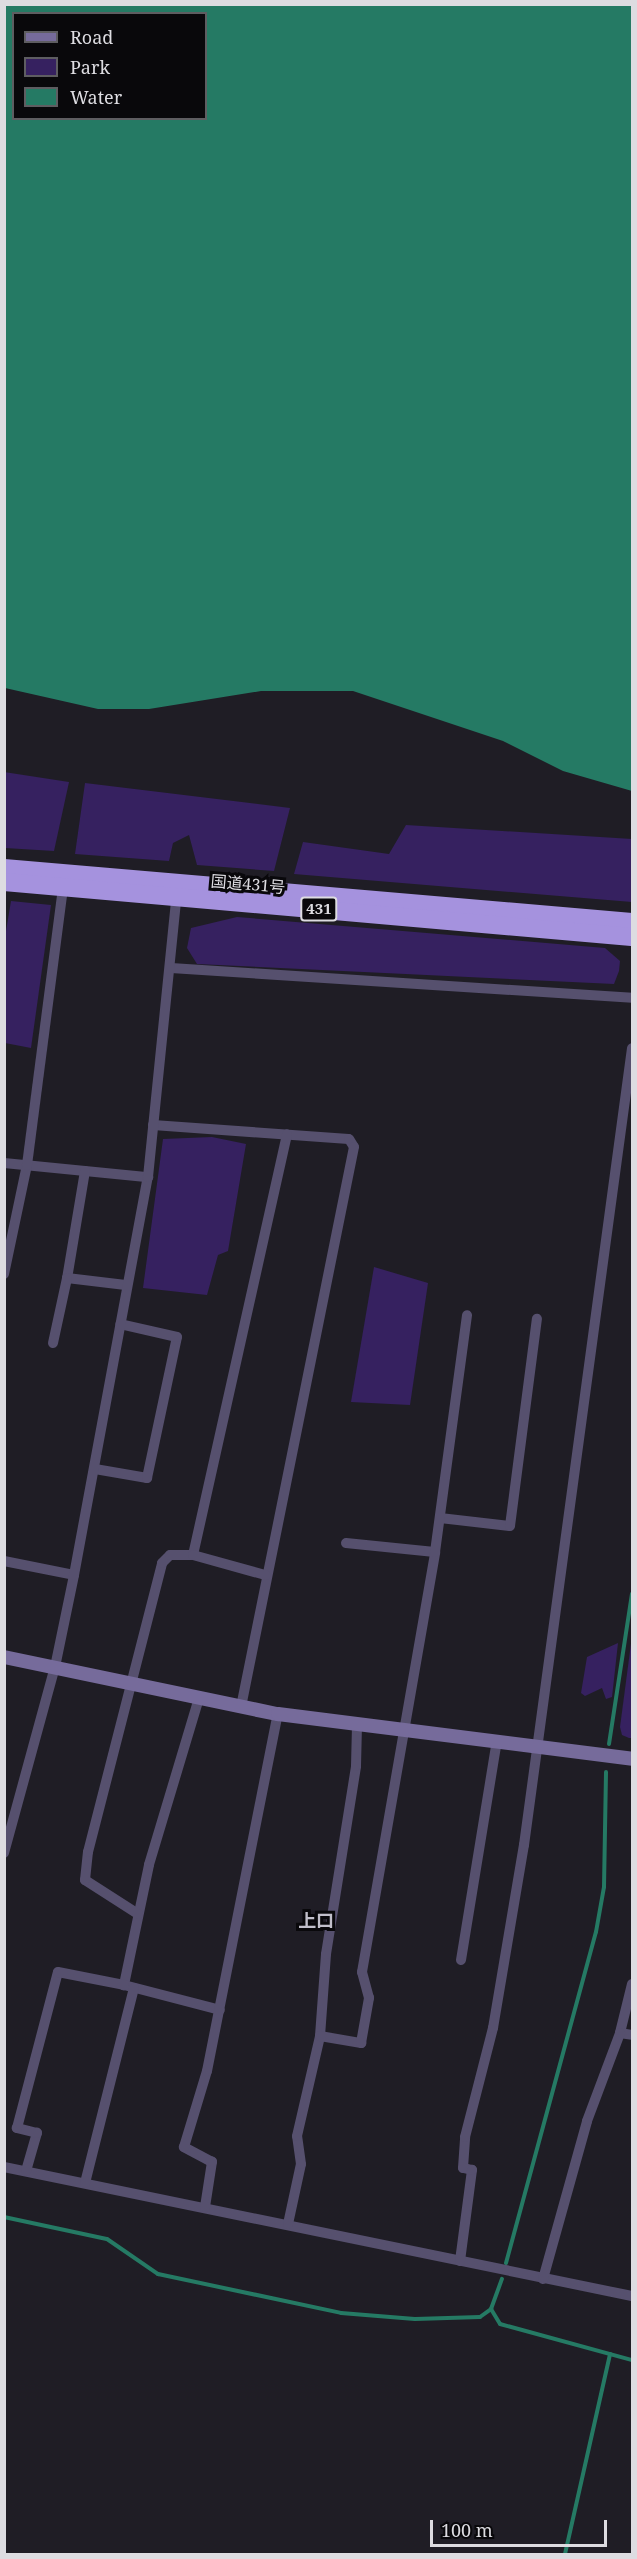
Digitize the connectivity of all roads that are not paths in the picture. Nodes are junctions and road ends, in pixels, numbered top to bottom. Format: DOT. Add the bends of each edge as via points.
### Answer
graph roads {
  1 [pos="4,868"];
  2 [pos="4,882"];
  3 [pos="63,887"];
  4 [pos="177,890"];
  5 [pos="633,922"];
  6 [pos="633,937"];
  7 [pos="171,968"];
  8 [pos="633,998"];
  9 [pos="633,1048"];
  10 [pos="153,1125"];
  11 [pos="287,1134"];
  12 [pos="4,1163"];
  13 [pos="27,1165"];
  14 [pos="85,1171"];
  15 [pos="148,1177"];
  16 [pos="4,1274"];
  17 [pos="67,1278"];
  18 [pos="126,1285"];
  19 [pos="467,1315"];
  20 [pos="537,1319"];
  21 [pos="120,1324"];
  22 [pos="53,1343"];
  23 [pos="95,1469"];
  24 [pos="440,1518"];
  25 [pos="346,1543"];
  26 [pos="435,1552"];
  27 [pos="193,1555"];
  28 [pos="4,1561"];
  29 [pos="74,1575"];
  30 [pos="265,1575"];
  31 [pos="4,1657"];
  32 [pos="55,1667"];
  33 [pos="134,1684"];
  34 [pos="199,1698"];
  35 [pos="242,1707"];
  36 [pos="278,1714"];
  37 [pos="357,1724"];
  38 [pos="403,1730"];
  39 [pos="497,1741"];
  40 [pos="535,1746"];
  41 [pos="633,1759"];
  42 [pos="4,1853"];
  43 [pos="138,1914"];
  44 [pos="461,1960"];
  45 [pos="633,1984"];
  46 [pos="129,1987"];
  47 [pos="220,2010"];
  48 [pos="620,2033"];
  49 [pos="633,2035"];
  50 [pos="320,2036"];
  51 [pos="4,2166"];
  52 [pos="26,2171"];
  53 [pos="86,2183"];
  54 [pos="205,2207"];
  55 [pos="288,2224"];
  56 [pos="460,2261"];
  57 [pos="543,2279"];
  58 [pos="633,2296"];
  1 -- 4 [label="highway, 国道431号 / 431"];
  2 -- 3 [label="highway, 国道431号 / 431"];
  3 -- 4 [label="highway, 国道431号 / 431"];
  3 -- 13 [label="street"];
  4 -- 5 [label="highway, 国道431号 / 431"];
  4 -- 6 [label="highway, 国道431号 / 431"];
  4 -- 7 [label="street"];
  7 -- 8 [label="street"];
  7 -- 10 [label="street"];
  9 -- 40 [label="street"];
  10 -- 11 [label="street"];
  10 -- 15 [label="street"];
  11 -- 27 [label="street"];
  11 -- 30 [label="street" via="349,1139 354,1147"];
  12 -- 13 [label="street"];
  13 -- 14 [label="street"];
  13 -- 16 [label="street"];
  14 -- 15 [label="street"];
  14 -- 17 [label="street"];
  15 -- 18 [label="street"];
  17 -- 18 [label="street"];
  17 -- 22 [label="street"];
  18 -- 21 [label="street"];
  19 -- 24 [label="street"];
  20 -- 24 [label="street" via="510,1526"];
  21 -- 23 [label="street"];
  21 -- 23 [label="street" via="177,1336 147,1478"];
  23 -- 29 [label="street"];
  24 -- 26 [label="street"];
  25 -- 26 [label="street"];
  26 -- 38 [label="street"];
  27 -- 30 [label="street"];
  27 -- 33 [label="street" via="170,1555 162,1563"];
  28 -- 29 [label="street"];
  29 -- 32 [label="street"];
  30 -- 35 [label="street"];
  31 -- 32 [label="street"];
  32 -- 33 [label="street"];
  32 -- 42 [label="street"];
  33 -- 34 [label="street"];
  33 -- 43 [label="street" via="121,1717 88,1852 85,1880"];
  34 -- 35 [label="street"];
  34 -- 43 [label="street" via="185,1754 164,1810"];
  35 -- 36 [label="street"];
  36 -- 37 [label="street"];
  36 -- 47 [label="street"];
  37 -- 38 [label="street"];
  37 -- 50 [label="street" via="356,1766 326,1954"];
  38 -- 39 [label="street"];
  38 -- 50 [label="street" via="362,1972 369,1998 361,2043"];
  39 -- 40 [label="street"];
  39 -- 44 [label="street"];
  40 -- 41 [label="street"];
  40 -- 56 [label="street" via="524,1845 493,2028 465,2138 463,2168 472,2170"];
  43 -- 46 [label="street"];
  45 -- 48 [label="street"];
  46 -- 47 [label="street" via="173,1995"];
  46 -- 52 [label="street" via="58,1972 16,2128 37,2133"];
  46 -- 53 [label="street"];
  47 -- 54 [label="street" via="184,2147 212,2162"];
  48 -- 49 [label="street"];
  48 -- 57 [label="street" via="587,2121"];
  50 -- 55 [label="street" via="297,2136 301,2163"];
  51 -- 52 [label="street"];
  52 -- 53 [label="street"];
  53 -- 54 [label="street"];
  54 -- 55 [label="street"];
  55 -- 56 [label="street"];
  56 -- 57 [label="street"];
  57 -- 58 [label="street"];
}
